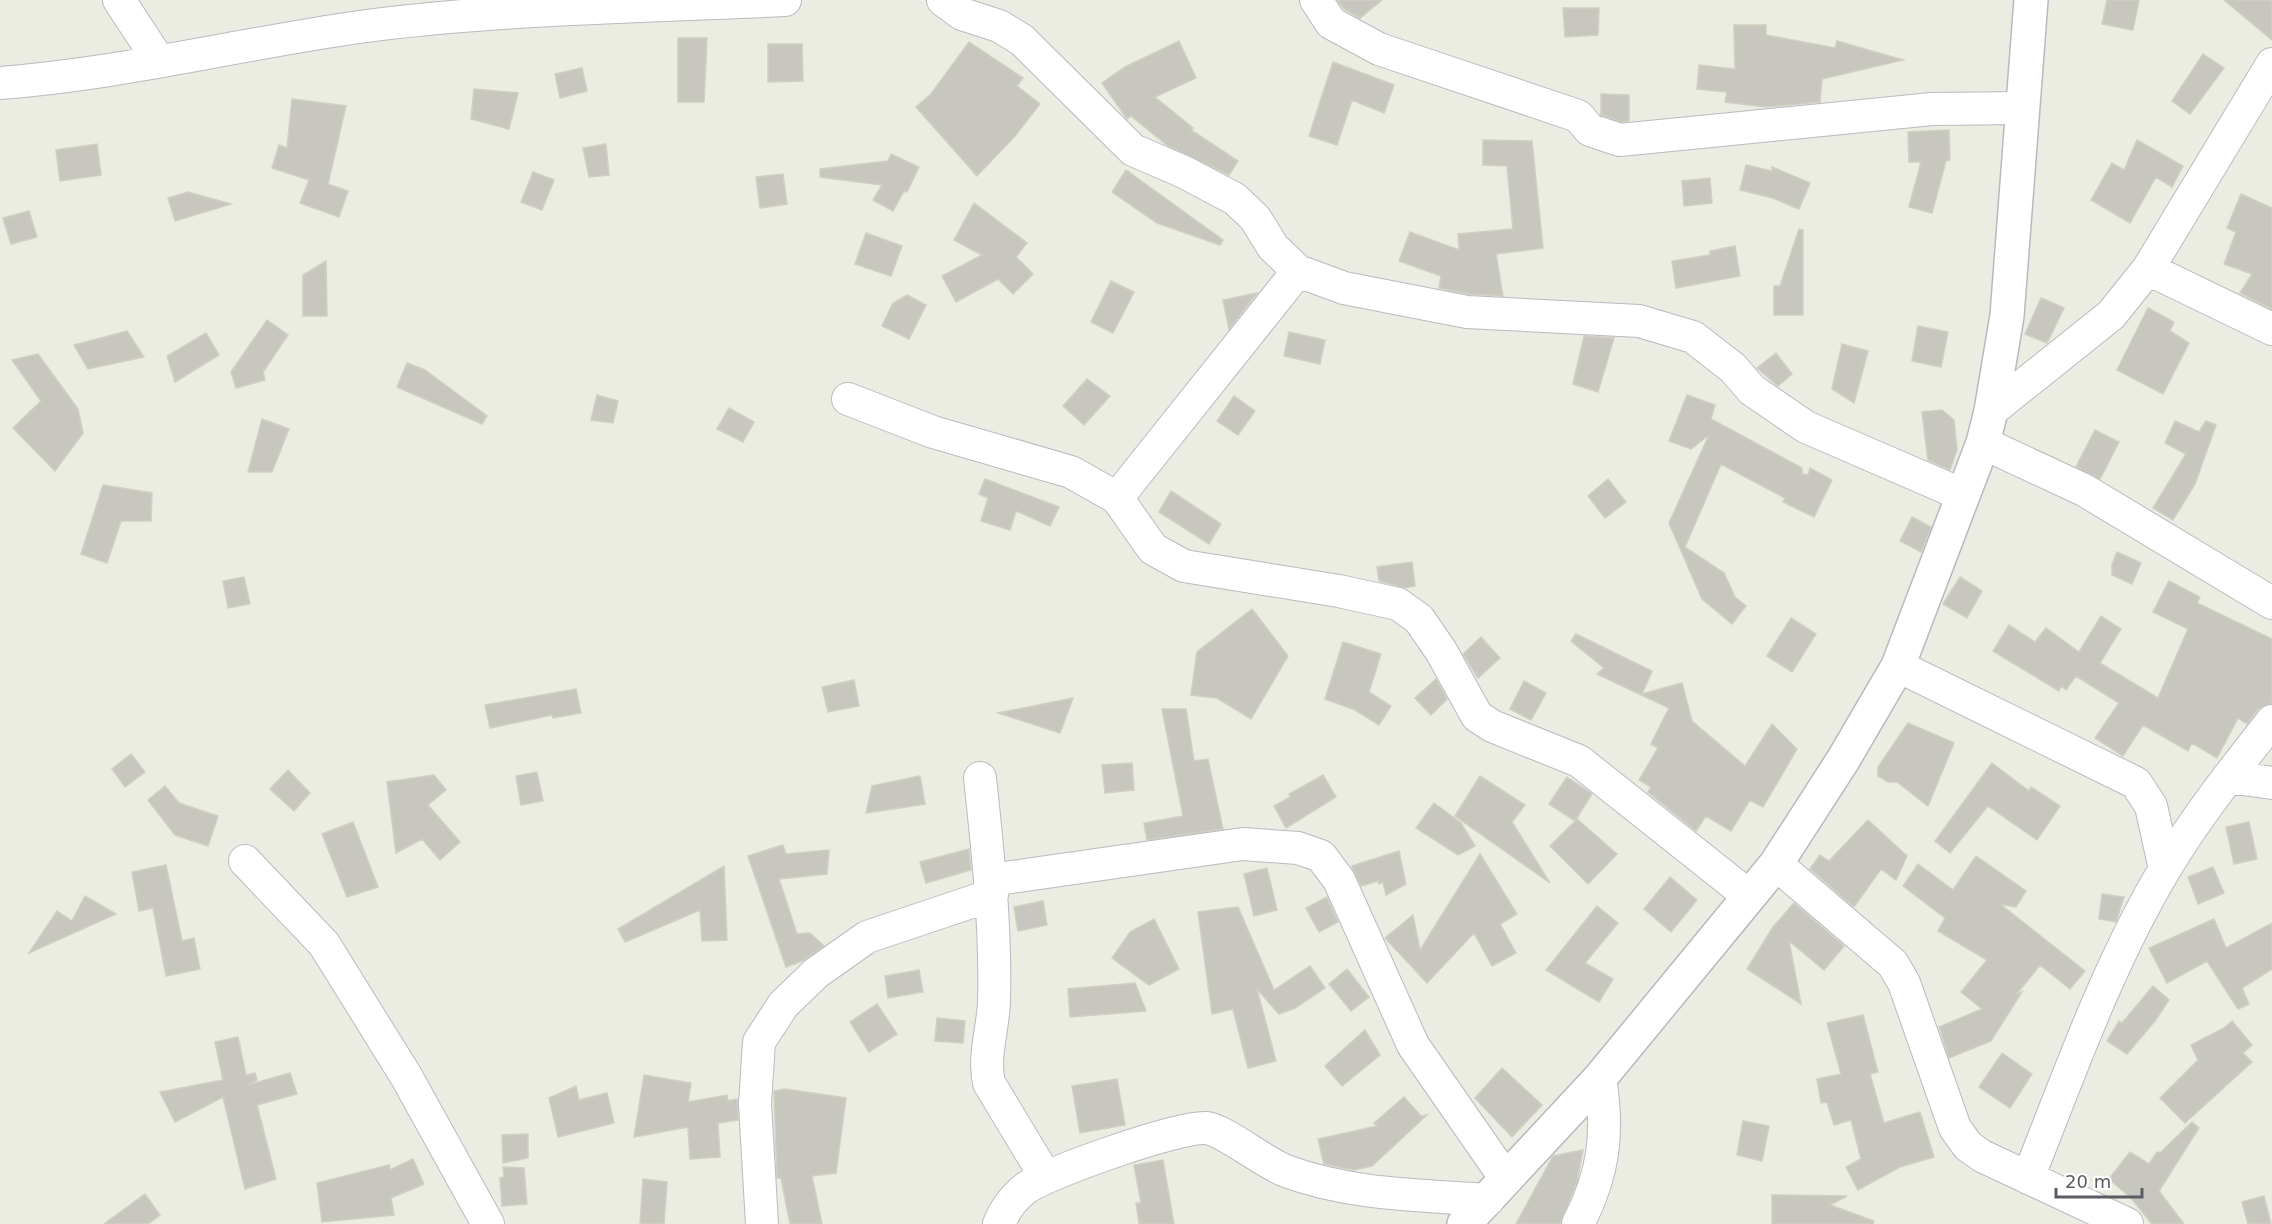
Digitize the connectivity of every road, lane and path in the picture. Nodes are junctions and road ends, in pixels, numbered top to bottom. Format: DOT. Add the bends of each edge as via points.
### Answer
graph roads {
  1 [pos="119,0"];
  2 [pos="785,0"];
  3 [pos="943,0"];
  4 [pos="1316,0"];
  5 [pos="2031,0"];
  6 [pos="647,3"];
  7 [pos="159,61"];
  8 [pos="2272,64"];
  9 [pos="0,83"];
  10 [pos="2023,108"];
  11 [pos="2148,269"];
  12 [pos="1298,271"];
  13 [pos="2272,329"];
  14 [pos="848,399"];
  15 [pos="1991,411"];
  16 [pos="1983,443"];
  17 [pos="1963,495"];
  18 [pos="1117,498"];
  19 [pos="2272,603"];
  20 [pos="1898,666"];
  21 [pos="2272,721"];
  22 [pos="2228,777"];
  23 [pos="980,778"];
  24 [pos="2272,783"];
  25 [pos="245,861"];
  26 [pos="1776,864"];
  27 [pos="2165,869"];
  28 [pos="991,887"];
  29 [pos="1749,897"];
  30 [pos="1600,1078"];
  31 [pos="1045,1176"];
  32 [pos="2028,1178"];
  33 [pos="1497,1190"];
  34 [pos="488,1224"];
  35 [pos="762,1224"];
  36 [pos="999,1224"];
  37 [pos="1464,1224"];
  38 [pos="1578,1224"];
  39 [pos="2127,1224"];
  1 -- 7 [label="street"];
  2 -- 6 [label="street"];
  3 -- 12 [label="street" via="962,14 999,26 1022,40 1133,150 1235,198 1255,218 1273,247"];
  4 -- 10 [label="street" via="1331,23 1379,49 1578,116 1590,130 1620,140 1932,109"];
  5 -- 10 [label="street"];
  6 -- 7 [label="street" via="360,27"];
  7 -- 9 [label="street" via="63,78"];
  8 -- 11 [label="street"];
  10 -- 15 [label="street" via="2007,315"];
  11 -- 13 [label="street"];
  11 -- 15 [label="street" via="2110,315"];
  12 -- 17 [label="street" via="1344,288 1467,312 1639,321 1693,337 1733,368 1752,390 1806,427"];
  12 -- 18 [label="street"];
  14 -- 18 [label="street" via="933,432 1071,472"];
  15 -- 16 [label="street"];
  16 -- 17 [label="street"];
  16 -- 19 [label="street" via="2084,490"];
  17 -- 20 [label="street"];
  18 -- 29 [label="street" via="1153,549 1184,566 1398,604 1419,619 1477,716 1492,726 1580,761"];
  20 -- 26 [label="street"];
  20 -- 27 [label="street" via="2136,783 2151,806"];
  21 -- 22 [label="street"];
  22 -- 24 [label="street"];
  22 -- 27 [label="street"];
  23 -- 28 [label="street"];
  25 -- 34 [label="street" via="324,944 406,1076"];
  26 -- 29 [label="street"];
  26 -- 32 [label="street" via="1893,963 1904,983 1955,1128 1968,1146 1982,1156"];
  27 -- 32 [label="street" via="2101,995"];
  28 -- 31 [label="street" via="994,1003 986,1069 989,1083"];
  28 -- 33 [label="street" via="1243,844 1298,848 1321,856 1340,880 1413,1045"];
  28 -- 35 [label="street" via="867,937 816,973 783,1005 759,1042 755,1104"];
  29 -- 30 [label="street"];
  30 -- 33 [label="street"];
  30 -- 38 [label="street" via="1605,1150 1590,1202"];
  31 -- 33 [label="street" via="1140,1144 1207,1128 1286,1171 1360,1191"];
  31 -- 36 [label="street" via="1023,1190"];
  32 -- 39 [label="street"];
  33 -- 37 [label="street"];
}
